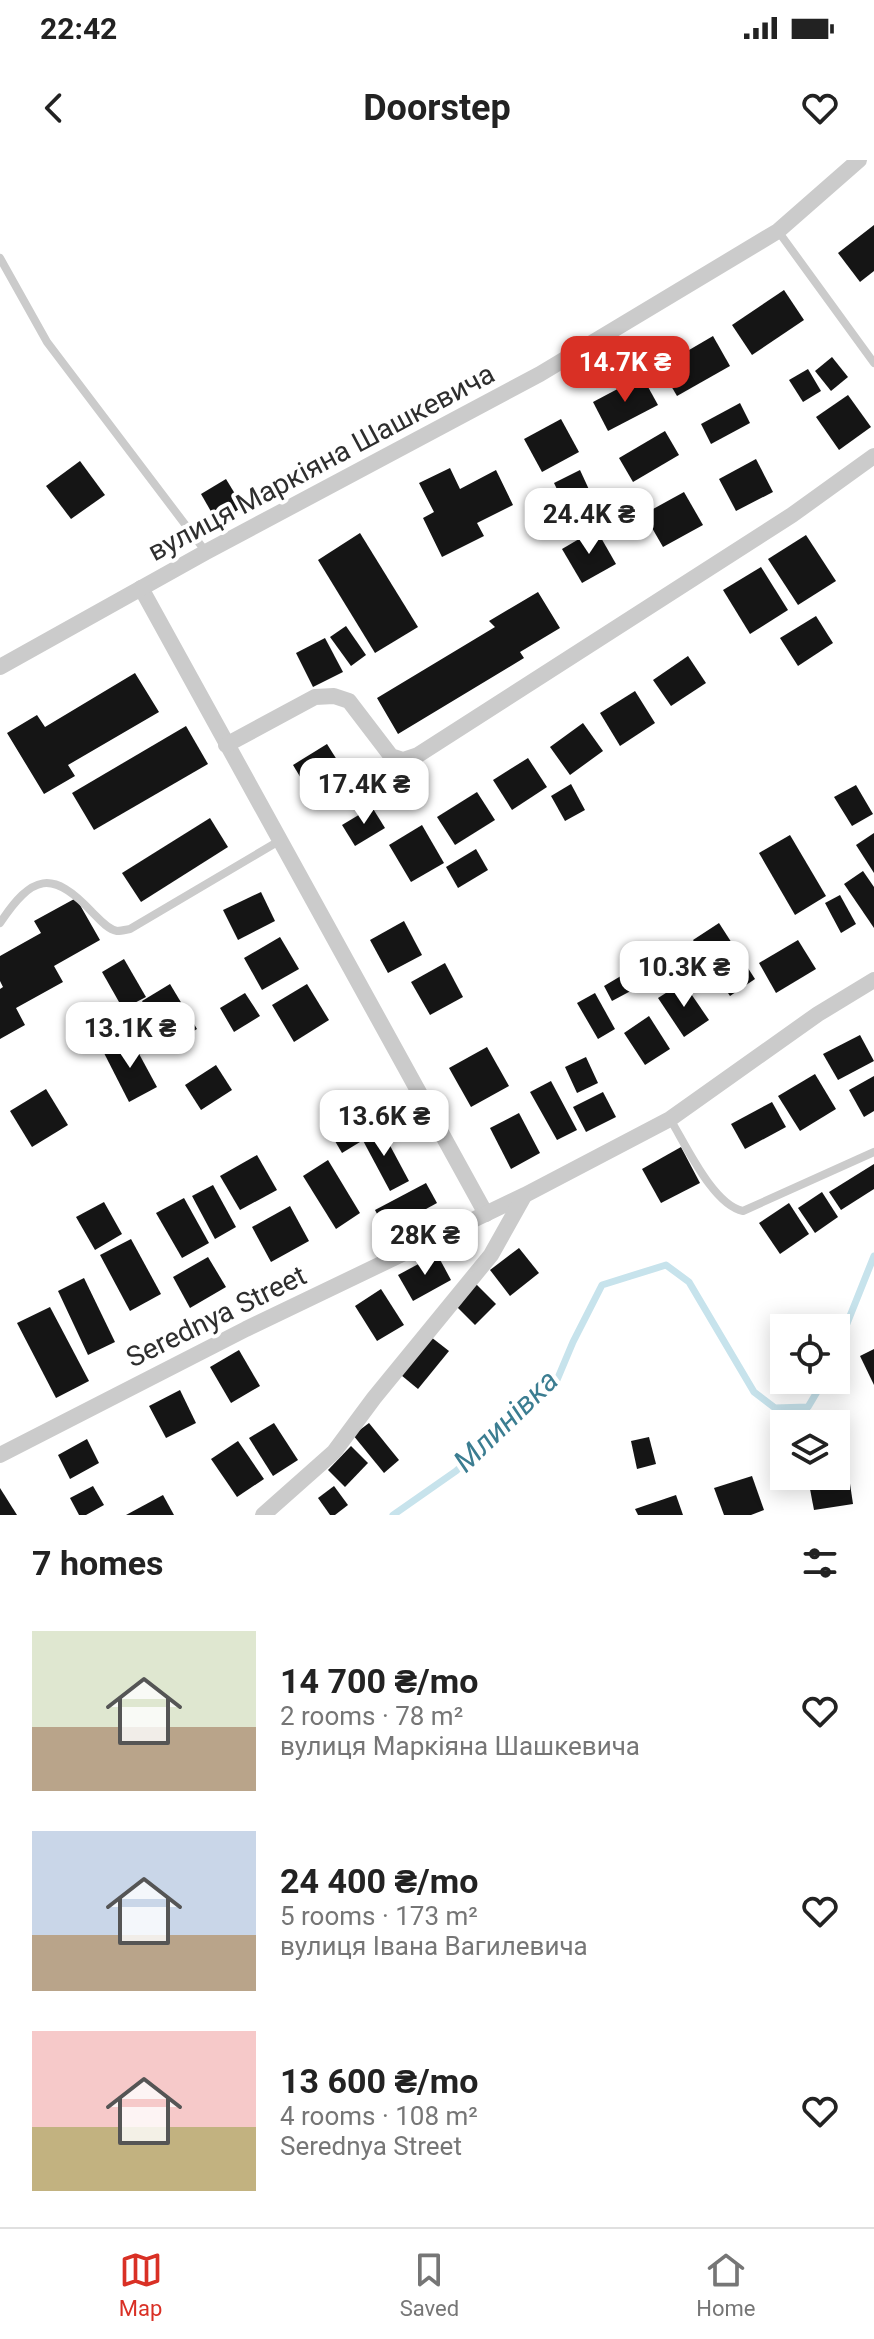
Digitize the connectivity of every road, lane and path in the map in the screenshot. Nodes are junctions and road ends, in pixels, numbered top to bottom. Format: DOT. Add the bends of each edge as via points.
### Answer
graph roads {
  1 [pos="859,160"];
  2 [pos="778,231"];
  3 [pos="0,258"];
  4 [pos="874,363"];
  5 [pos="874,456"];
  6 [pos="206,552"];
  7 [pos="141,588"];
  8 [pos="0,667"];
  9 [pos="226,745"];
  10 [pos="279,841"];
  11 [pos="0,923"];
  12 [pos="874,980"];
  13 [pos="670,1119"];
  14 [pos="874,1152"];
  15 [pos="525,1195"];
  16 [pos="486,1214"];
  17 [pos="0,1455"];
  18 [pos="263,1515"];
  1 -- 2 [label="street, вулиця Маркіяна Шашкевича"];
  2 -- 4 [label="lane"];
  2 -- 6 [label="street, вулиця Маркіяна Шашкевича" via="540,374"];
  3 -- 6 [label="lane" via="47,342"];
  5 -- 9 [label="street" via="792,515 418,755 403,760 391,756 349,701 334,696 315,697"];
  6 -- 7 [label="street, вулиця Маркіяна Шашкевича"];
  7 -- 8 [label="street, вулиця Маркіяна Шашкевича"];
  7 -- 9 [label="street"];
  9 -- 10 [label="street"];
  10 -- 11 [label="lane" via="130,929 116,931 75,893 50,883 24,893"];
  10 -- 16 [label="street"];
  12 -- 13 [label="street, Serednya Street"];
  13 -- 14 [label="lane" via="715,1194 743,1211"];
  13 -- 15 [label="street, Serednya Street"];
  15 -- 16 [label="street, Serednya Street"];
  15 -- 18 [label="street" via="491,1255 334,1452"];
  16 -- 17 [label="street, Serednya Street"];
}
